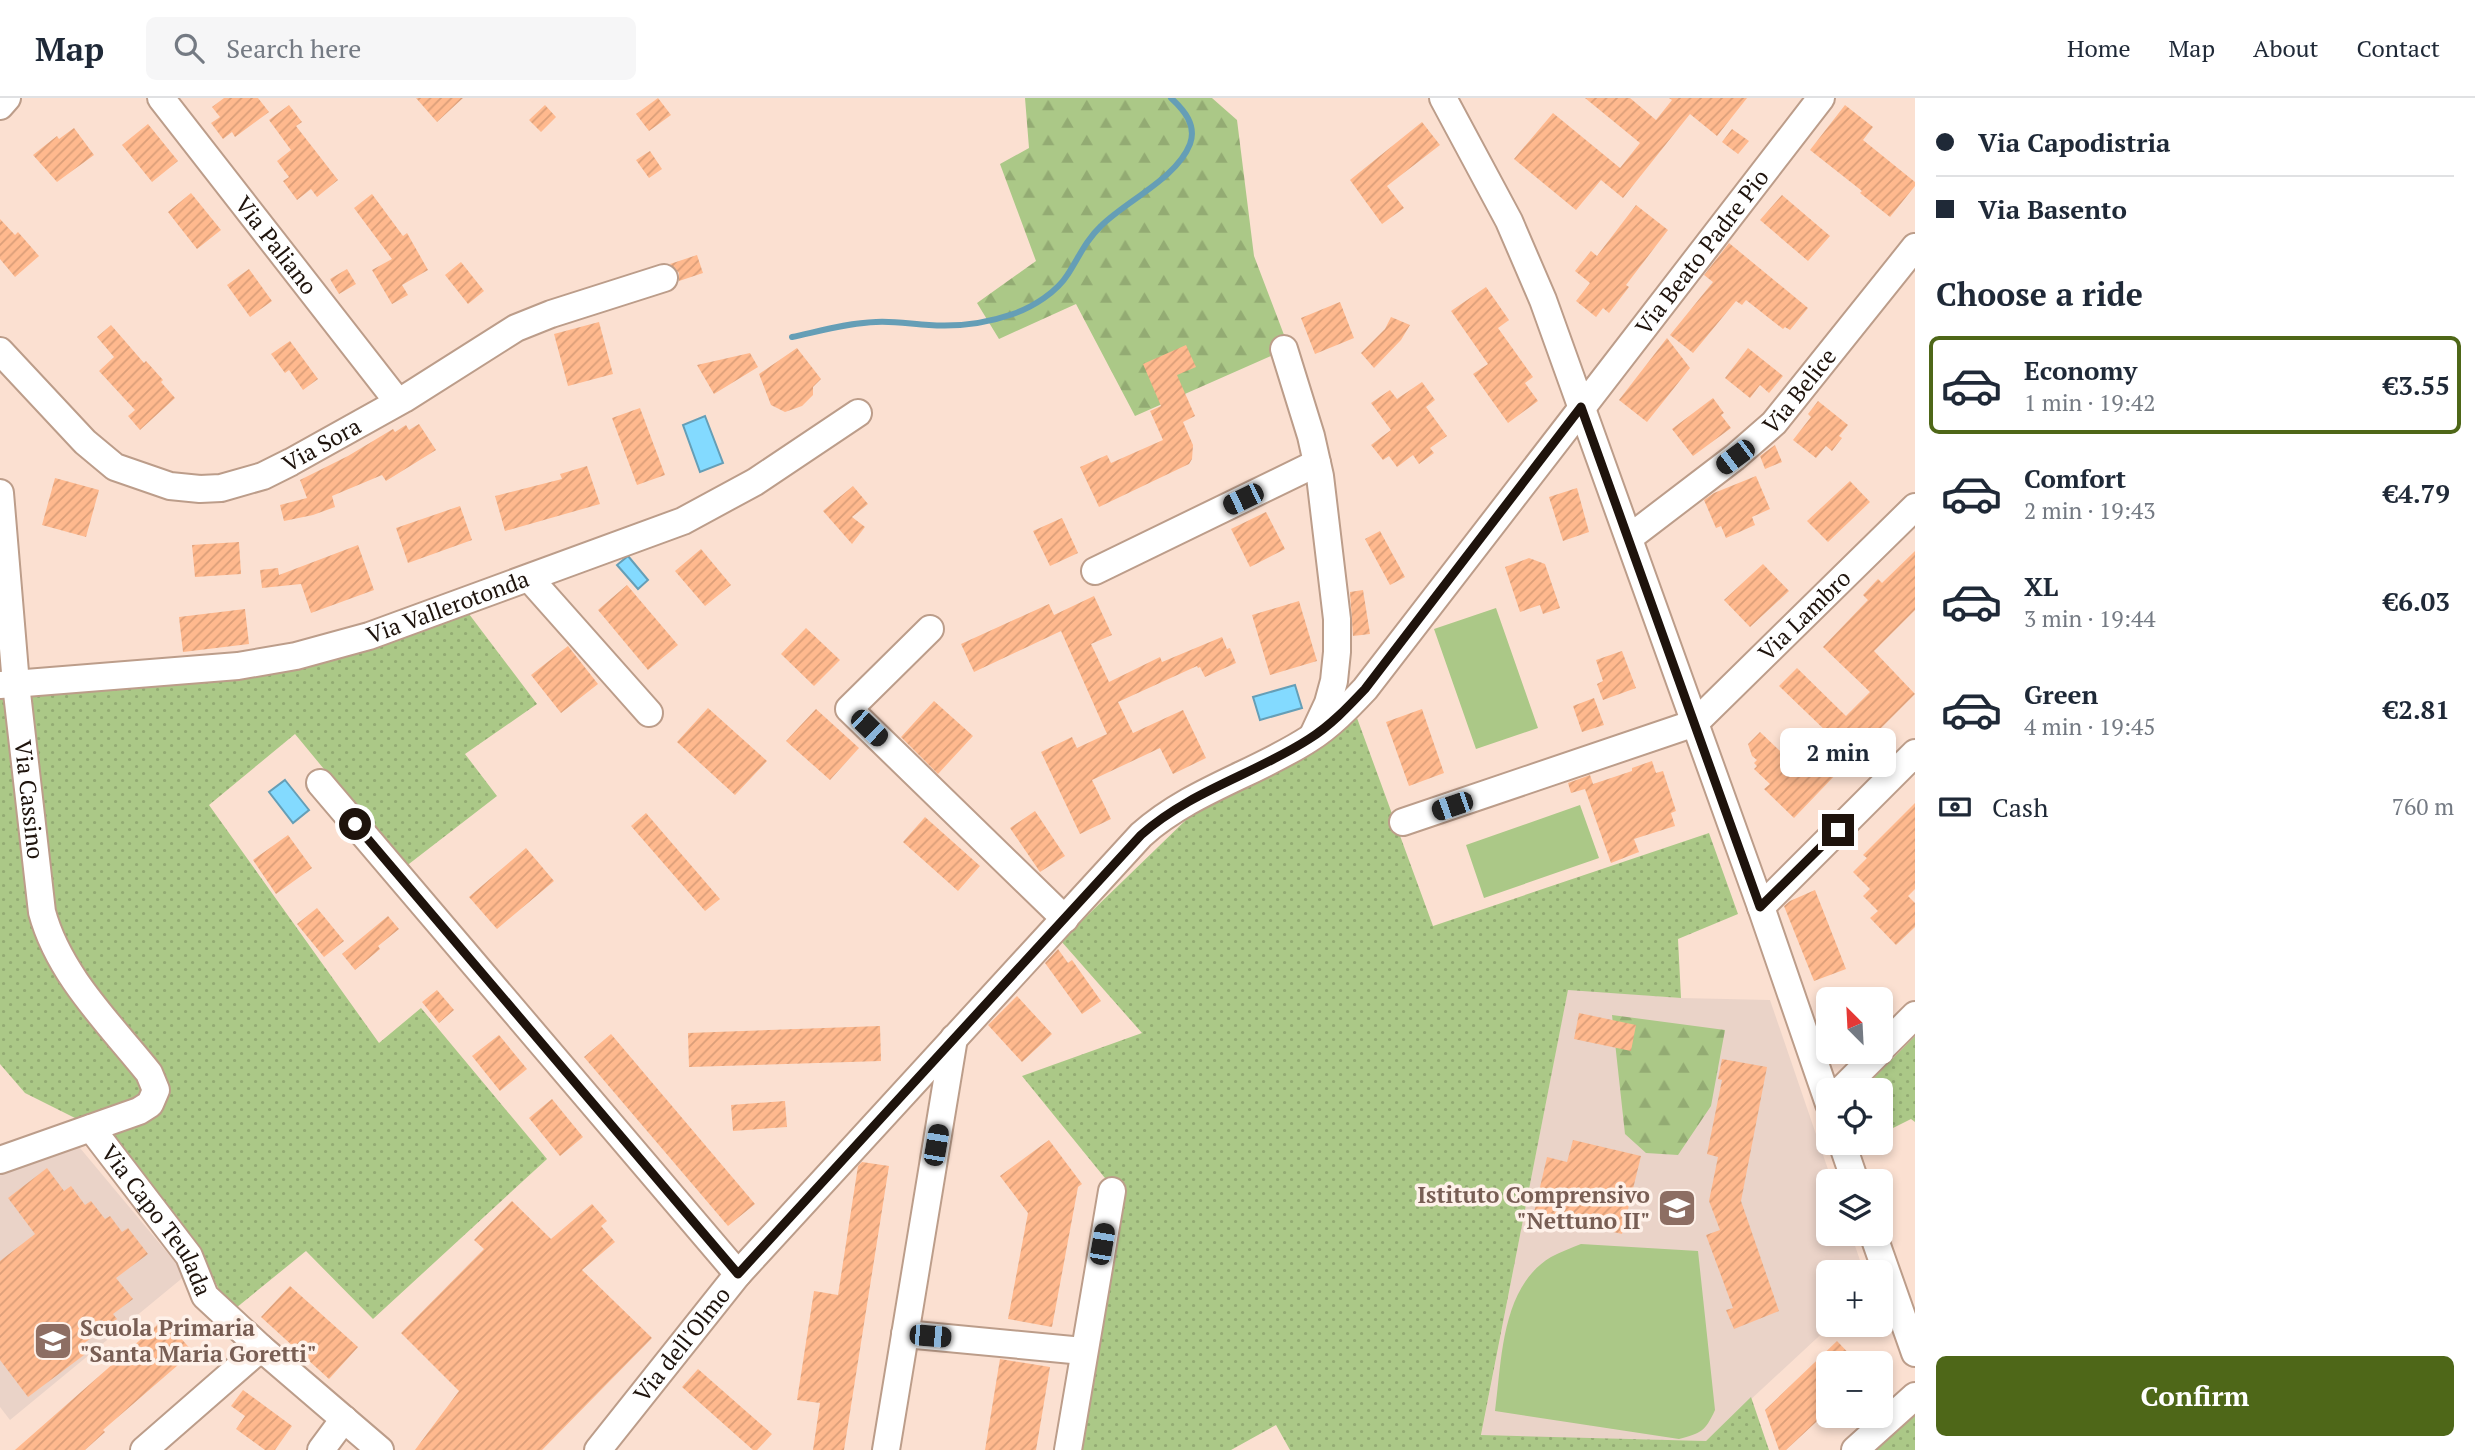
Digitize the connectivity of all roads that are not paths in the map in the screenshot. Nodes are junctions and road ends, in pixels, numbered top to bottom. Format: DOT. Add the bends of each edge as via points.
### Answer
graph roads {
  1 [pos="8,98"];
  2 [pos="160,98"];
  3 [pos="1443,98"];
  4 [pos="1821,98"];
  5 [pos="0,106"];
  6 [pos="1915,247"];
  7 [pos="664,278"];
  8 [pos="1284,349"];
  9 [pos="0,351"];
  10 [pos="391,393"];
  11 [pos="1581,407"];
  12 [pos="858,413"];
  13 [pos="1317,463"];
  14 [pos="0,493"];
  15 [pos="1915,507"];
  16 [pos="1629,538"];
  17 [pos="1095,571"];
  18 [pos="530,579"];
  19 [pos="930,628"];
  20 [pos="8,684"];
  21 [pos="649,713"];
  22 [pos="1695,723"];
  23 [pos="1312,738"];
  24 [pos="1915,753"];
  25 [pos="320,783"];
  26 [pos="1403,822"];
  27 [pos="1760,907"];
  28 [pos="1065,919"];
  29 [pos="1915,1016"];
  30 [pos="1894,1037"];
  31 [pos="954,1038"];
  32 [pos="1867,1064"];
  33 [pos="1820,1078"];
  34 [pos="1853,1078"];
  35 [pos="91,1128"];
  36 [pos="0,1160"];
  37 [pos="1112,1191"];
  38 [pos="1877,1246"];
  39 [pos="738,1274"];
  40 [pos="905,1334"];
  41 [pos="1913,1341"];
  42 [pos="261,1348"];
  43 [pos="1083,1351"];
  44 [pos="1915,1396"];
  45 [pos="344,1419"];
  46 [pos="144,1450"];
  47 [pos="321,1450"];
  48 [pos="380,1450"];
  49 [pos="598,1450"];
  50 [pos="886,1450"];
  51 [pos="1068,1450"];
  52 [pos="1855,1450"];
  1 -- 5 [label="street"];
  2 -- 10 [label="street, Via Paliano"];
  3 -- 11 [label="street" via="1521,247"];
  4 -- 11 [label="street, Via Beato Padre Pio"];
  6 -- 16 [label="street, Via Belice" via="1774,423"];
  7 -- 9 [label="street, Via Sora" via="516,328 292,462 262,477 221,488 170,486 116,467 85,442"];
  8 -- 13 [label="street"];
  11 -- 16 [label="street"];
  11 -- 23 [label="street, Via dell'Olmo" via="1383,668"];
  12 -- 18 [label="street, Via Vallerotonda" via="712,508"];
  13 -- 17 [label="street"];
  13 -- 23 [label="street" via="1338,635 1332,693"];
  14 -- 20 [label="street, Via Cassino"];
  15 -- 22 [label="street, Via Lambro"];
  16 -- 22 [label="street"];
  18 -- 20 [label="street, Via Vallerotonda" via="381,632 296,656 195,671"];
  18 -- 21 [label="street"];
  19 -- 28 [label="street" via="849,709"];
  20 -- 35 [label="street, Via Cassino" via="38,891 49,935 68,971 149,1073 156,1090 150,1104 139,1111"];
  22 -- 26 [label="street"];
  22 -- 27 [label="street"];
  23 -- 28 [label="street, Via dell'Olmo" via="1163,818 1141,835"];
  24 -- 27 [label="street"];
  25 -- 39 [label="street"];
  27 -- 33 [label="street"];
  28 -- 31 [label="street, Via dell'Olmo"];
  29 -- 30 [label="street"];
  31 -- 39 [label="street, Via dell'Olmo"];
  31 -- 40 [label="street"];
  32 -- 34 [label="street"];
  35 -- 36 [label="street"];
  35 -- 42 [label="street, Via Capo Teulada" via="189,1256 205,1296"];
  37 -- 43 [label="street"];
  38 -- 41 [label="street"];
  39 -- 49 [label="street, Via dell'Olmo"];
  40 -- 43 [label="street"];
  40 -- 50 [label="street"];
  42 -- 45 [label="street, Via Capo Teulada"];
  42 -- 46 [label="street"];
  43 -- 51 [label="street"];
  44 -- 52 [label="street"];
  45 -- 47 [label="street"];
  45 -- 48 [label="street, Via Capo Teulada"];
}
